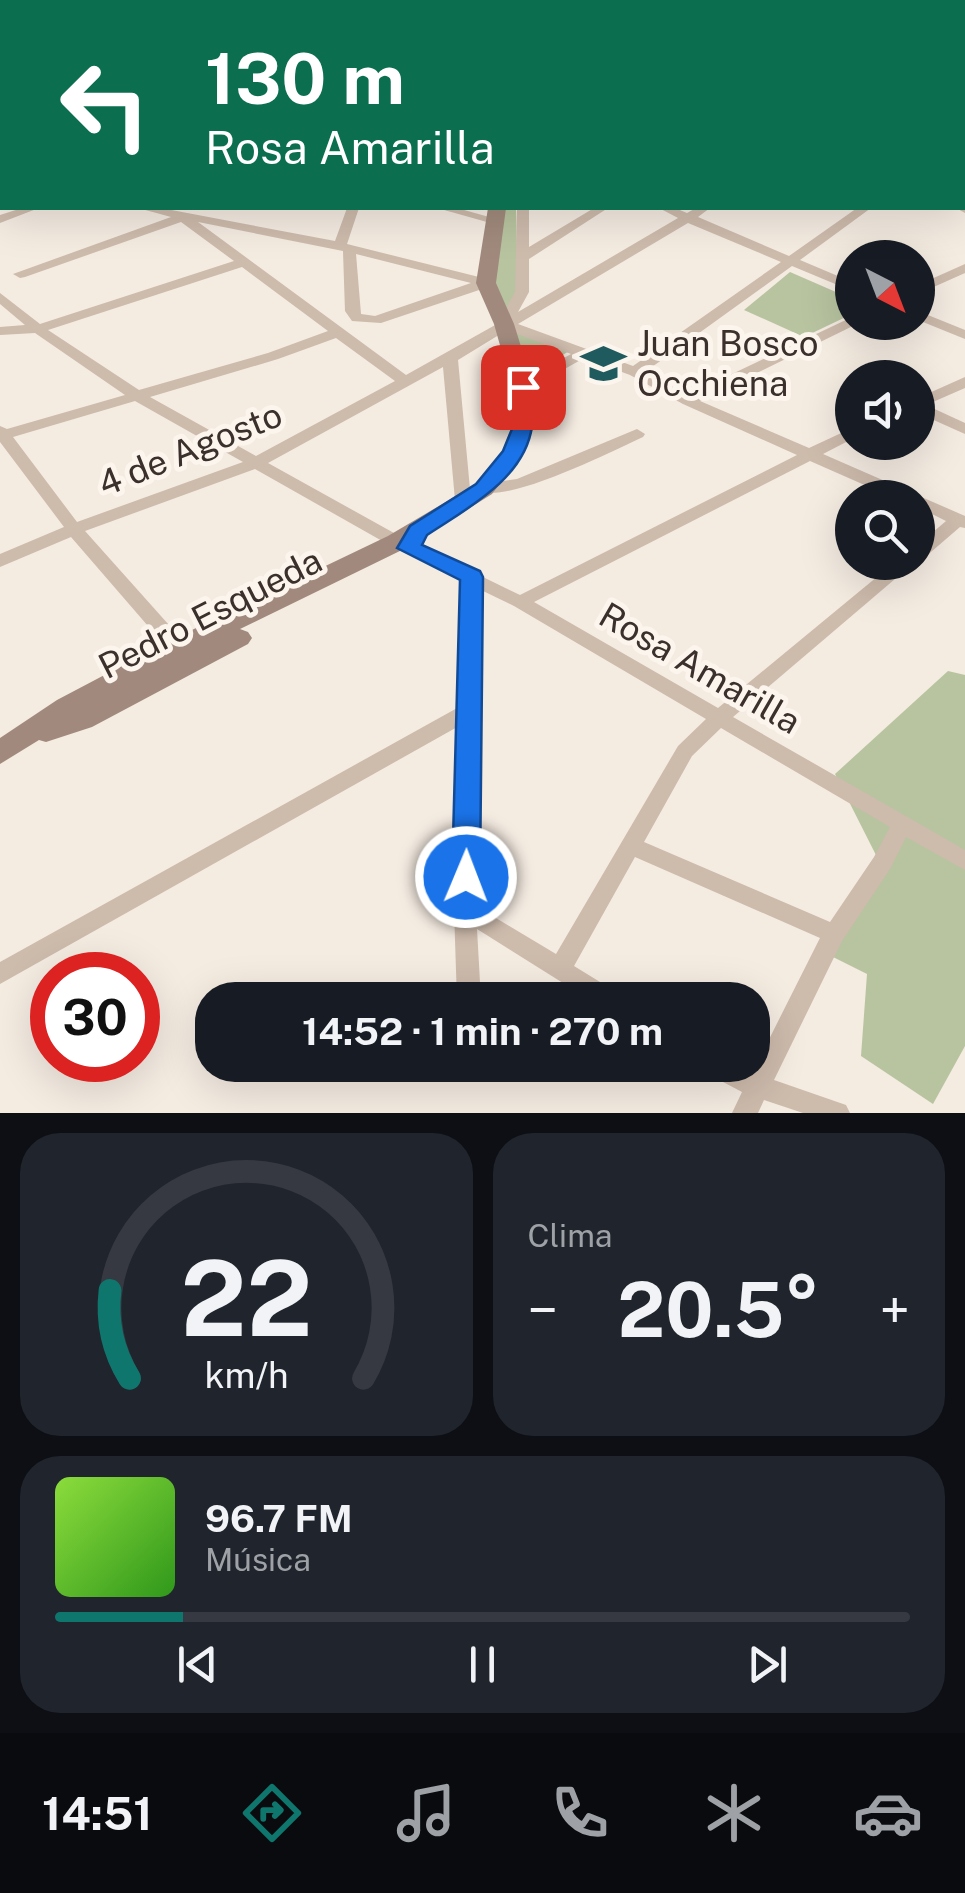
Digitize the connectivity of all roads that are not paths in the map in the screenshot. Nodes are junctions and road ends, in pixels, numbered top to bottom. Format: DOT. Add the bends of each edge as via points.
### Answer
graph roads {
  1 [pos="27,210"];
  2 [pos="153,210"];
  3 [pos="353,210"];
  4 [pos="461,210"];
  5 [pos="522,210"];
  6 [pos="599,210"];
  7 [pos="669,210"];
  8 [pos="701,210"];
  9 [pos="862,210"];
  10 [pos="496,214"];
  11 [pos="183,217"];
  12 [pos="688,218"];
  13 [pos="0,219"];
  14 [pos="344,247"];
  15 [pos="524,256"];
  16 [pos="790,260"];
  17 [pos="245,262"];
  18 [pos="965,268"];
  19 [pos="20,274"];
  20 [pos="835,280"];
  21 [pos="935,282"];
  22 [pos="486,283"];
  23 [pos="0,296"];
  24 [pos="935,322"];
  25 [pos="504,324"];
  26 [pos="38,328"];
  27 [pos="835,329"];
  28 [pos="0,331"];
  29 [pos="338,332"];
  30 [pos="965,334"];
  31 [pos="583,353"];
  32 [pos="450,358"];
  33 [pos="635,372"];
  34 [pos="404,380"];
  35 [pos="965,382"];
  36 [pos="523,387"];
  37 [pos="134,394"];
  38 [pos="935,397"];
  39 [pos="688,400"];
  40 [pos="935,414"];
  41 [pos="965,429"];
  42 [pos="2,434"];
  43 [pos="637,434"];
  44 [pos="835,441"];
  45 [pos="810,452"];
  46 [pos="253,464"];
  47 [pos="870,480"];
  48 [pos="484,489"];
  49 [pos="462,500"];
  50 [pos="935,510"];
  51 [pos="962,522"];
  52 [pos="74,529"];
  53 [pos="408,540"];
  54 [pos="935,542"];
  55 [pos="0,561"];
  56 [pos="472,577"];
  57 [pos="885,580"];
  58 [pos="520,602"];
  59 [pos="184,655"];
  60 [pos="469,710"];
  61 [pos="720,716"];
  62 [pos="11,746"];
  63 [pos="902,824"];
  64 [pos="631,846"];
  65 [pos="965,860"];
  66 [pos="465,910"];
  67 [pos="834,934"];
  68 [pos="560,969"];
  69 [pos="0,974"];
  70 [pos="468,982"];
  71 [pos="581,982"];
  72 [pos="750,1082"];
  73 [pos="760,1087"];
  74 [pos="744,1113"];
  75 [pos="836,1113"];
  1 -- 13 [label="street"];
  2 -- 11 [label="street"];
  3 -- 14 [label="street"];
  4 -- 10 [label="street"];
  5 -- 15 [label="street"];
  6 -- 15 [label="street"];
  7 -- 12 [label="street"];
  8 -- 12 [label="street, 4 de Agosto"];
  9 -- 16 [label="street"];
  10 -- 22 [label="street"];
  11 -- 14 [label="street"];
  11 -- 17 [label="street"];
  11 -- 19 [label="street"];
  12 -- 16 [label="street"];
  12 -- 25 [label="street, 4 de Agosto"];
  14 -- 22 [label="street"];
  14 -- 22 [label="street" via="358,318 376,320"];
  15 -- 25 [label="street" via="522,292"];
  16 -- 20 [label="street"];
  16 -- 33 [label="street"];
  17 -- 26 [label="street"];
  17 -- 29 [label="street"];
  18 -- 21 [label="street"];
  22 -- 25 [label="street, Pedro Esqueda"];
  23 -- 26 [label="street, Rosa Amarilla"];
  24 -- 30 [label="street"];
  25 -- 31 [label="street"];
  25 -- 32 [label="street, 4 de Agosto"];
  25 -- 36 [label="street, Pedro Esqueda"];
  26 -- 28 [label="street"];
  26 -- 37 [label="street, Rosa Amarilla"];
  27 -- 39 [label="street"];
  29 -- 34 [label="street"];
  29 -- 37 [label="street"];
  31 -- 33 [label="street"];
  31 -- 36 [label="street"];
  32 -- 34 [label="street, 4 de Agosto"];
  32 -- 49 [label="street"];
  33 -- 39 [label="street"];
  34 -- 46 [label="street, 4 de Agosto"];
  35 -- 38 [label="street"];
  36 -- 48 [label="street, Pedro Esqueda" via="522,429"];
  37 -- 42 [label="street"];
  37 -- 46 [label="street, Rosa Amarilla"];
  39 -- 45 [label="street"];
  40 -- 41 [label="street"];
  42 -- 52 [label="street"];
  43 -- 48 [label="street" via="521,484"];
  44 -- 45 [label="street"];
  45 -- 47 [label="street"];
  45 -- 58 [label="street"];
  46 -- 52 [label="street, 4 de Agosto"];
  46 -- 53 [label="street, Rosa Amarilla"];
  48 -- 49 [label="street, Pedro Esqueda"];
  49 -- 53 [label="street, Pedro Esqueda"];
  50 -- 51 [label="street"];
  51 -- 54 [label="street"];
  52 -- 55 [label="street, 4 de Agosto"];
  52 -- 59 [label="street"];
  53 -- 56 [label="street, Rosa Amarilla"];
  53 -- 59 [label="street, Pedro Esqueda" via="378,570"];
  56 -- 58 [label="street, Rosa Amarilla"];
  56 -- 60 [label="street"];
  57 -- 61 [label="street"];
  58 -- 61 [label="street, Rosa Amarilla"];
  59 -- 62 [label="street, Pedro Esqueda" via="82,720"];
  60 -- 66 [label="street"];
  60 -- 69 [label="street"];
  61 -- 63 [label="street, Rosa Amarilla"];
  61 -- 64 [label="street" via="685,751"];
  63 -- 65 [label="street, Rosa Amarilla"];
  63 -- 67 [label="street"];
  64 -- 67 [label="street"];
  64 -- 68 [label="street"];
  66 -- 68 [label="street"];
  66 -- 70 [label="street"];
  67 -- 73 [label="street"];
  68 -- 71 [label="street"];
  72 -- 73 [label="street"];
  73 -- 74 [label="street"];
  73 -- 75 [label="street"];
}
